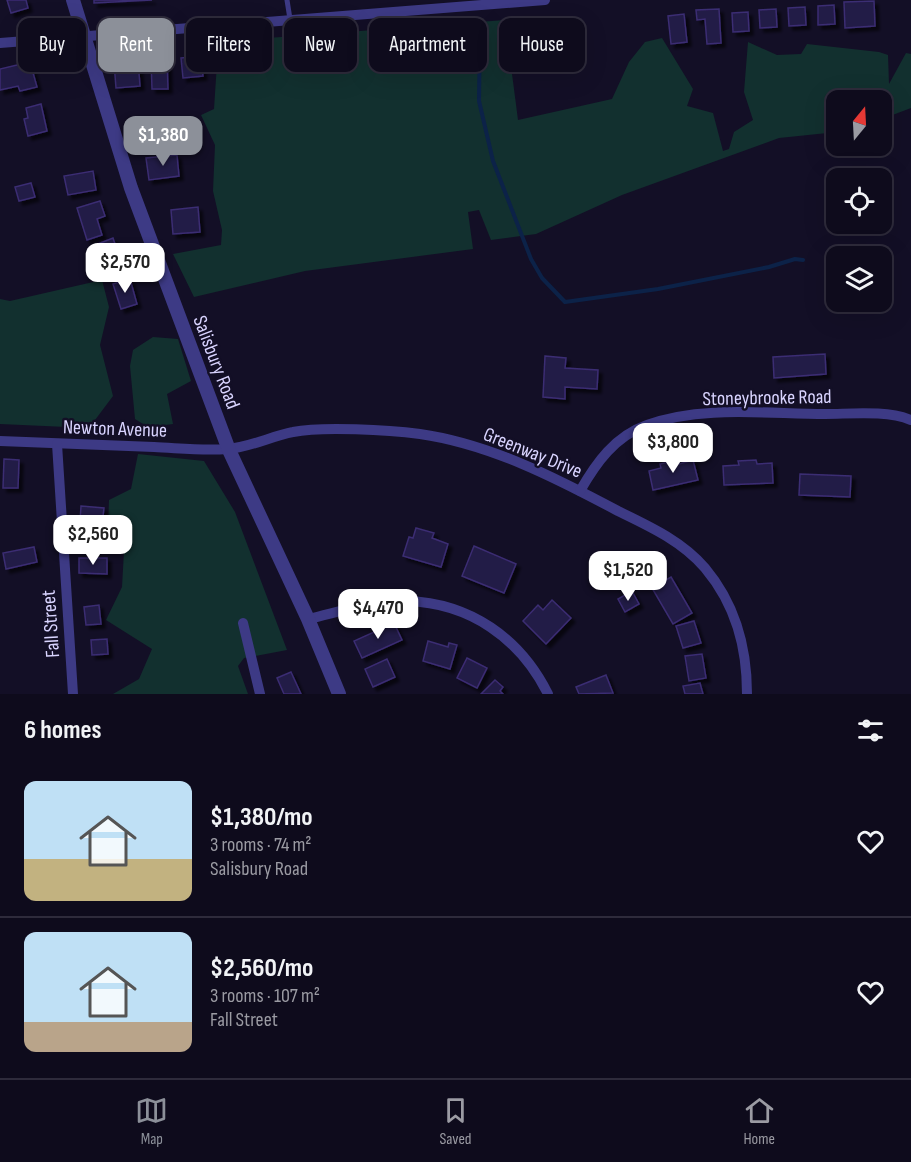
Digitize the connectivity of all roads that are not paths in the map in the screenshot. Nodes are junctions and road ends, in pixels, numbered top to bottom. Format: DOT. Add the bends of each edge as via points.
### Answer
graph roads {
  1 [pos="74,0"];
  2 [pos="287,0"];
  3 [pos="545,0"];
  4 [pos="79,18"];
  5 [pos="290,18"];
  6 [pos="326,18"];
  7 [pos="284,21"];
  8 [pos="86,38"];
  9 [pos="18,42"];
  10 [pos="0,43"];
  11 [pos="86,44"];
  12 [pos="911,420"];
  13 [pos="0,441"];
  14 [pos="57,444"];
  15 [pos="229,450"];
  16 [pos="580,491"];
  17 [pos="308,619"];
  18 [pos="243,623"];
  19 [pos="73,694"];
  20 [pos="260,694"];
  21 [pos="339,694"];
  22 [pos="548,694"];
  23 [pos="747,694"];
  1 -- 4 [label="street, Salisbury Road"];
  2 -- 5 [label="lane"];
  3 -- 6 [label="street"];
  7 -- 8 [label="street"];
  9 -- 10 [label="street"];
  11 -- 15 [label="street, Salisbury Road" via="131,188"];
  12 -- 16 [label="street, Stoneybrooke Road" via="868,415 677,417 646,425 618,441 596,463"];
  13 -- 14 [label="street, Newton Avenue"];
  14 -- 15 [label="street, Newton Avenue"];
  14 -- 19 [label="street, Fall Street"];
  15 -- 16 [label="street, Greenway Drive" via="294,431 419,434 492,453"];
  15 -- 17 [label="street, Salisbury Road"];
  16 -- 23 [label="street, Greenway Drive" via="677,543 704,567 725,596 740,629"];
  17 -- 21 [label="street, Salisbury Road"];
  17 -- 22 [label="street" via="405,600 433,603 482,622 510,639 532,664"];
  18 -- 20 [label="street"];
}
